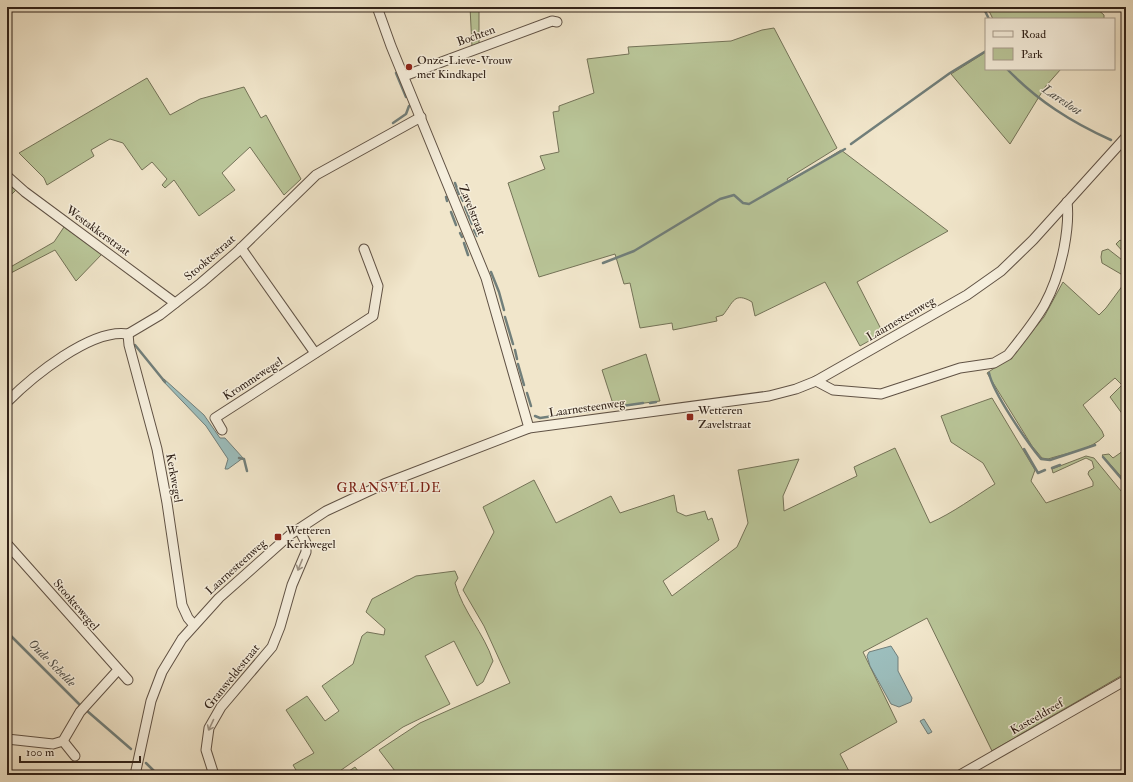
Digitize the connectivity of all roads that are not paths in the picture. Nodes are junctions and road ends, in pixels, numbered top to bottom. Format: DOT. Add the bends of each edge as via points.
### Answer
graph roads {
  1 [pos="377,7"];
  2 [pos="556,22"];
  3 [pos="404,76"];
  4 [pos="421,116"];
  5 [pos="1126,137"];
  6 [pos="7,176"];
  7 [pos="1067,202"];
  8 [pos="241,248"];
  9 [pos="364,249"];
  10 [pos="175,303"];
  11 [pos="128,334"];
  12 [pos="315,353"];
  13 [pos="816,381"];
  14 [pos="7,402"];
  15 [pos="530,428"];
  16 [pos="222,430"];
  17 [pos="299,529"];
  18 [pos="7,544"];
  19 [pos="194,625"];
  20 [pos="118,670"];
  21 [pos="128,680"];
  22 [pos="1126,680"];
  23 [pos="7,739"];
  24 [pos="63,740"];
  25 [pos="75,756"];
  26 [pos="135,775"];
  27 [pos="214,775"];
  28 [pos="960,775"];
  1 -- 3 [label="street, Zavelstraat"];
  2 -- 3 [label="street, Bochten" via="552,21"];
  3 -- 4 [label="street, Zavelstraat"];
  4 -- 8 [label="street, Stooktestraat" via="316,175"];
  4 -- 15 [label="street, Zavelstraat" via="486,278"];
  5 -- 7 [label="street, Laarnesteenweg"];
  6 -- 10 [label="street, Westakkerstraat"];
  7 -- 13 [label="street, Laarnesteenweg" via="1008,265 989,280"];
  7 -- 13 [label="street" via="1068,224 1056,282 1039,314 1008,355 994,363 953,370 881,394 833,390"];
  8 -- 10 [label="street, Stooktestraat"];
  8 -- 12 [label="street"];
  9 -- 12 [label="street, Krommewegel" via="378,286 373,316"];
  10 -- 11 [label="street, Stooktestraat"];
  11 -- 14 [label="street, Stooktestraat" via="98,337 85,343 26,383"];
  11 -- 19 [label="street, Kerkwegel" via="157,449 182,605"];
  12 -- 16 [label="street, Krommewegel" via="215,418"];
  13 -- 15 [label="street, Laarnesteenweg" via="769,396"];
  15 -- 17 [label="street, Laarnesteenweg" via="384,484 337,505"];
  17 -- 19 [label="street, Laarnesteenweg" via="219,598"];
  17 -- 27 [label="street, Gransveldestraat, one-way" via="306,543 306,552 292,585 272,647 221,707 209,728 206,750"];
  18 -- 20 [label="street, Stooktewegel"];
  19 -- 26 [label="street, Laarnesteenweg" via="182,639 162,672 151,701"];
  20 -- 21 [label="street, Stooktewegel"];
  20 -- 24 [label="street" via="86,704"];
  22 -- 28 [label="street, Kasteeldreef"];
  23 -- 24 [label="street" via="53,744"];
  24 -- 25 [label="street"];
}
